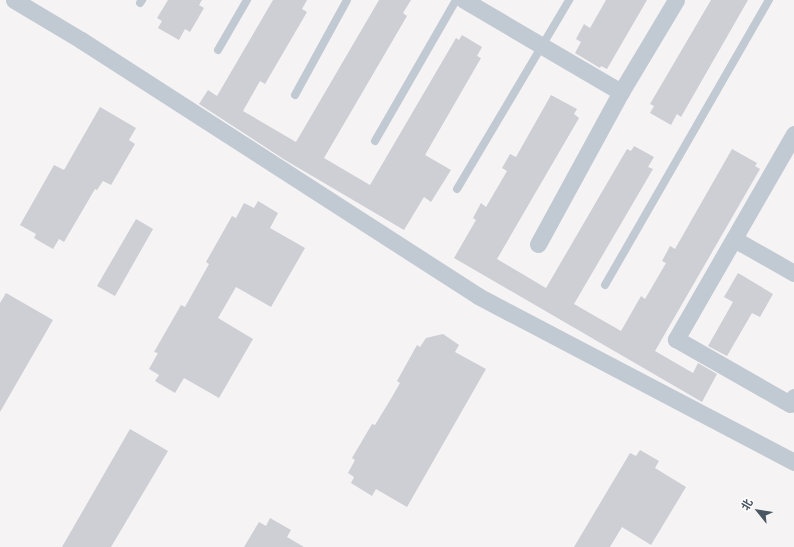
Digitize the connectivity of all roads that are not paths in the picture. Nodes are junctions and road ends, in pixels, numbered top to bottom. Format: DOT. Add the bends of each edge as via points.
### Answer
graph roads {
  1 [pos="14,0"];
  2 [pos="247,0"];
  3 [pos="347,0"];
  4 [pos="456,0"];
  5 [pos="464,0"];
  6 [pos="569,0"];
  7 [pos="676,0"];
  8 [pos="769,0"];
  9 [pos="542,46"];
  10 [pos="218,50"];
  11 [pos="620,92"];
  12 [pos="295,95"];
  13 [pos="794,134"];
  14 [pos="375,141"];
  15 [pos="457,189"];
  16 [pos="734,239"];
  17 [pos="538,244"];
  18 [pos="794,274"];
  19 [pos="605,285"];
  20 [pos="794,397"];
  21 [pos="794,462"];
  1 -- 21 [label="street" via="81,40 478,296"];
  2 -- 10 [label="lane"];
  3 -- 12 [label="lane"];
  4 -- 14 [label="lane"];
  5 -- 9 [label="street"];
  6 -- 9 [label="lane"];
  7 -- 11 [label="street"];
  8 -- 19 [label="lane"];
  9 -- 11 [label="street"];
  9 -- 15 [label="lane"];
  11 -- 17 [label="street"];
  13 -- 16 [label="street"];
  16 -- 18 [label="street"];
  16 -- 20 [label="street" via="676,339 790,404"];
}
